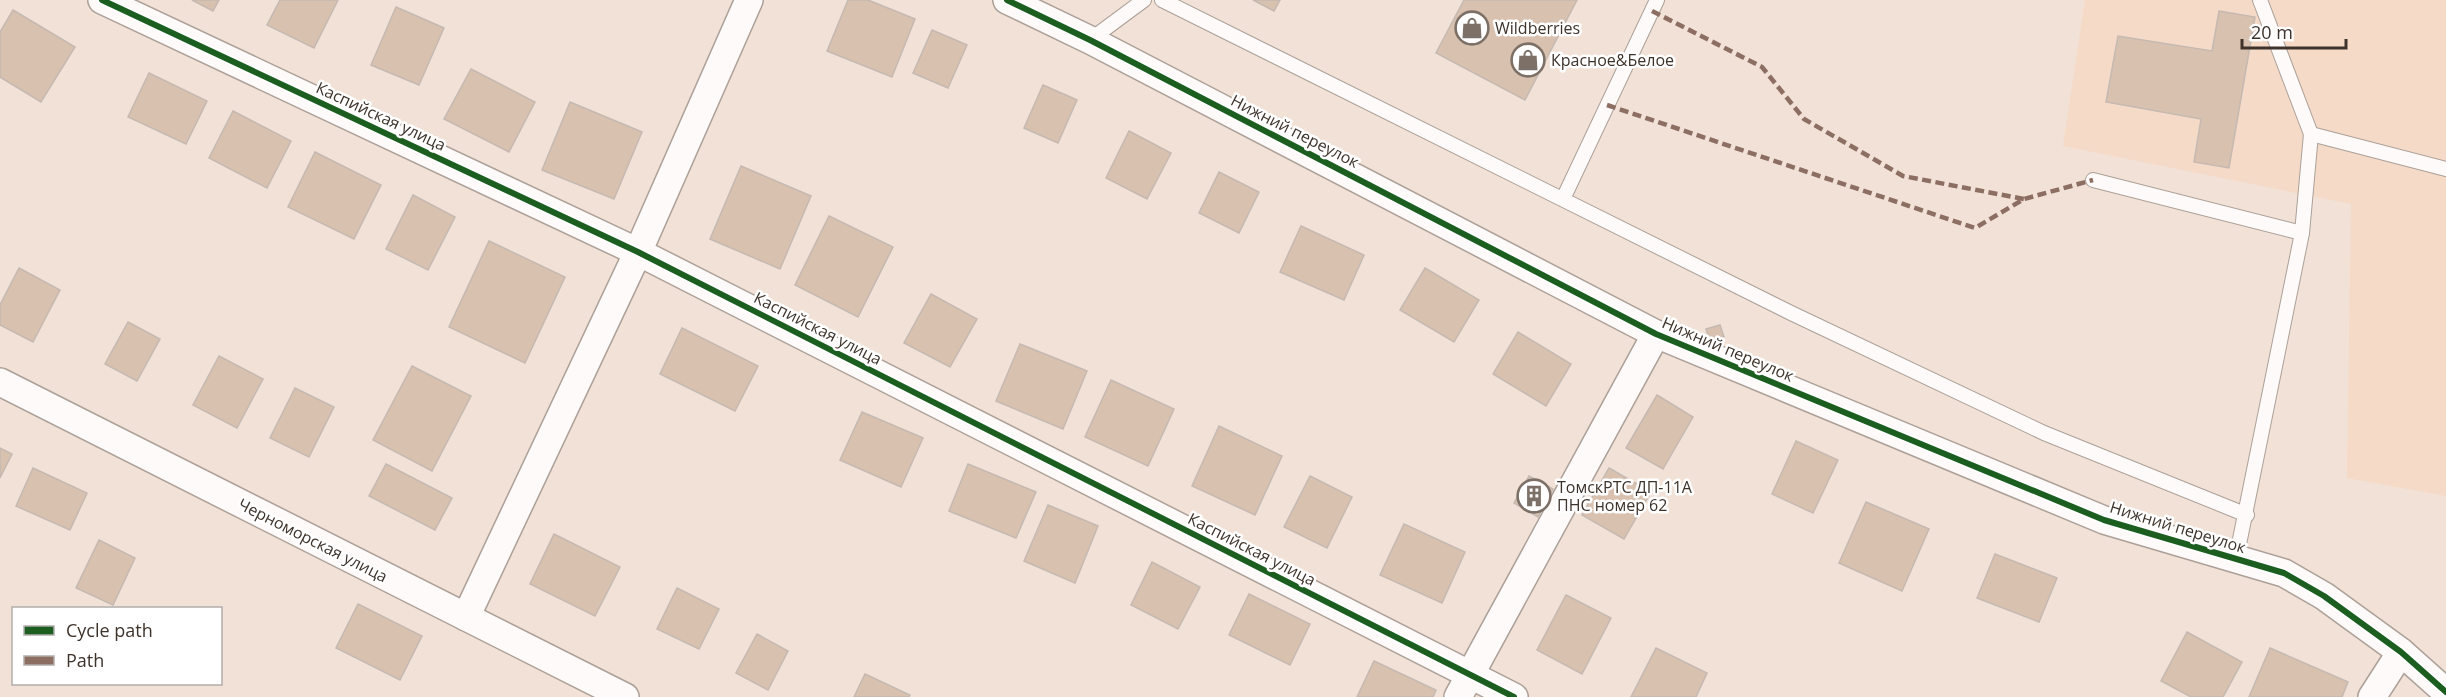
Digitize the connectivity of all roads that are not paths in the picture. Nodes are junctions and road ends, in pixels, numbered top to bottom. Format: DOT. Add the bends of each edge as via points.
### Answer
graph roads {
  1 [pos="102,0"];
  2 [pos="749,0"];
  3 [pos="1007,0"];
  4 [pos="1144,0"];
  5 [pos="1162,0"];
  6 [pos="1657,0"];
  7 [pos="2259,0"];
  8 [pos="1090,40"];
  9 [pos="2311,134"];
  10 [pos="2446,169"];
  11 [pos="2093,180"];
  12 [pos="1563,199"];
  13 [pos="2302,233"];
  14 [pos="639,252"];
  15 [pos="1656,334"];
  16 [pos="0,382"];
  17 [pos="2247,515"];
  18 [pos="2236,559"];
  19 [pos="466,617"];
  20 [pos="2401,652"];
  21 [pos="1464,686"];
  22 [pos="2446,692"];
  23 [pos="626,697"];
  24 [pos="1514,697"];
  25 [pos="2372,697"];
  1 -- 14 [label="street, Каспийская улица"];
  2 -- 14 [label="street"];
  3 -- 8 [label="street, Нижний переулок"];
  4 -- 8 [label="lane"];
  5 -- 12 [label="lane"];
  6 -- 12 [label="lane"];
  7 -- 9 [label="lane"];
  8 -- 15 [label="street, Нижний переулок"];
  9 -- 10 [label="lane"];
  9 -- 13 [label="lane"];
  11 -- 13 [label="lane"];
  12 -- 17 [label="lane" via="1791,314 2044,433"];
  13 -- 17 [label="lane"];
  14 -- 19 [label="street"];
  14 -- 21 [label="street, Каспийская улица"];
  15 -- 18 [label="street, Нижний переулок" via="2104,520"];
  15 -- 21 [label="street"];
  16 -- 19 [label="street, Черноморская улица"];
  17 -- 18 [label="lane"];
  18 -- 20 [label="street, Нижний переулок" via="2284,573 2325,596"];
  19 -- 23 [label="street, Черноморская улица"];
  20 -- 22 [label="street, Нижний переулок"];
  20 -- 25 [label="street"];
  21 -- 24 [label="street, Каспийская улица"];
}
